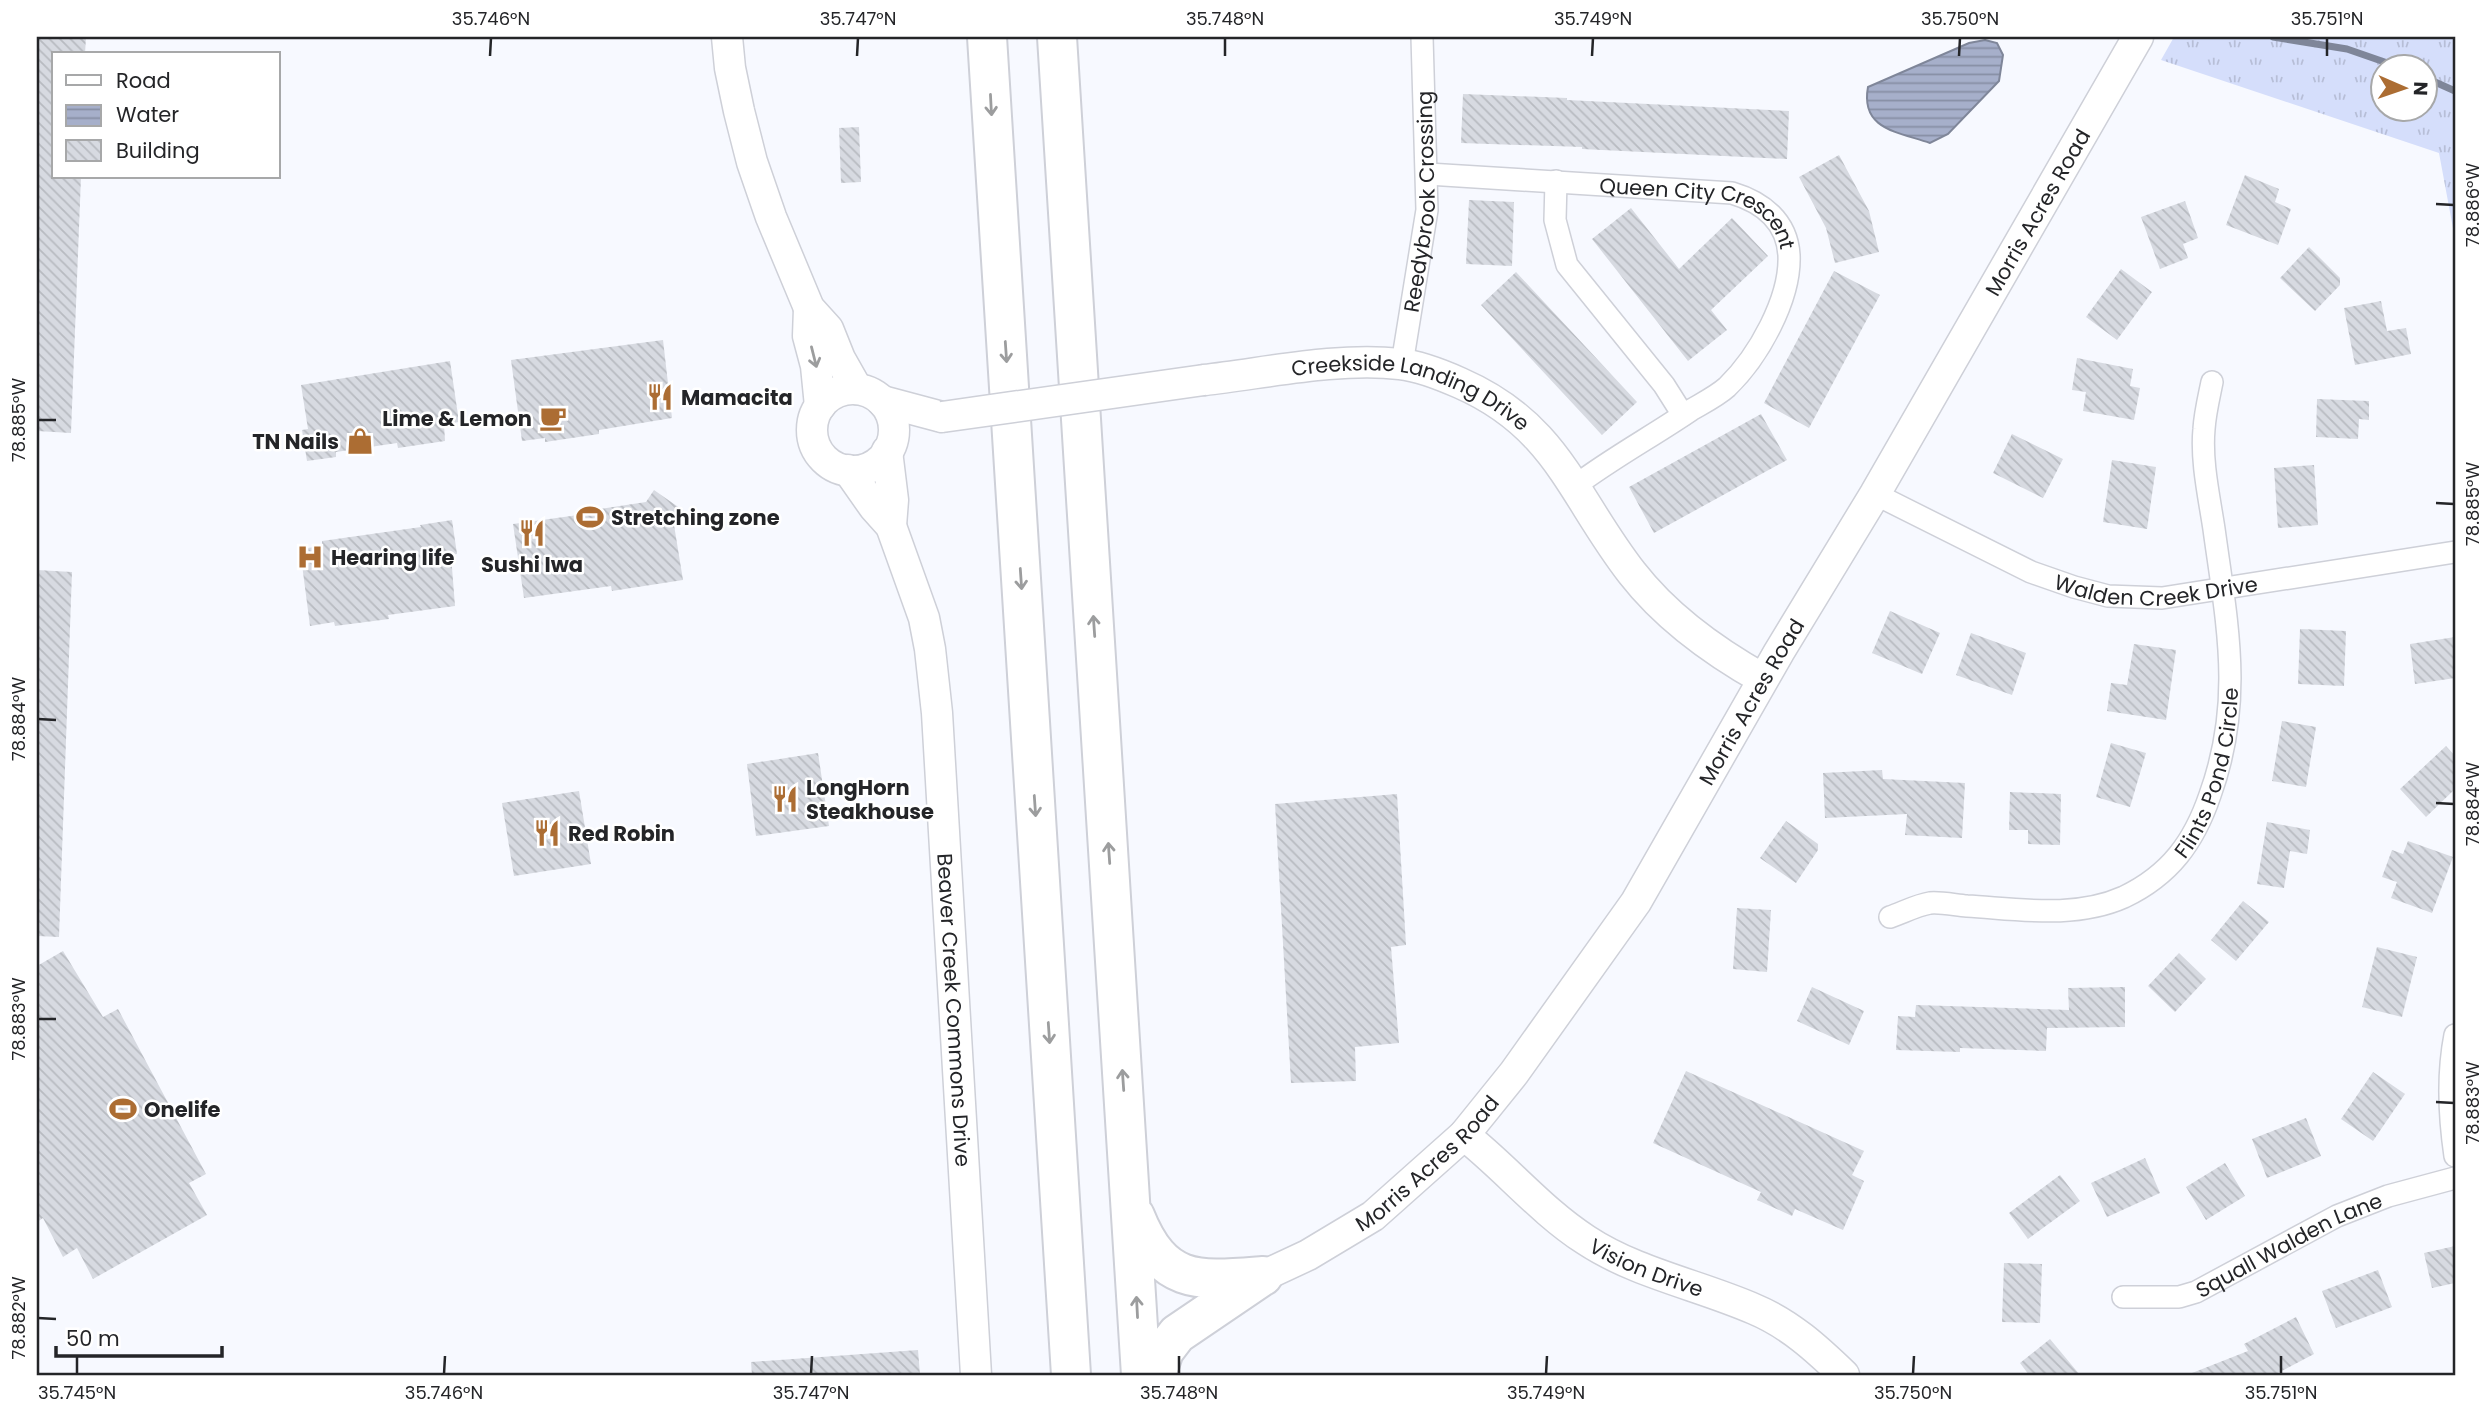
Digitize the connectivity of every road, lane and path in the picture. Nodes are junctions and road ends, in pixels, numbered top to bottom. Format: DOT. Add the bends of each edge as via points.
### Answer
graph roads {
  1 [pos="727,37"];
  2 [pos="987,37"];
  3 [pos="1058,37"];
  4 [pos="1422,37"];
  5 [pos="2138,37"];
  6 [pos="1428,174"];
  7 [pos="1556,181"];
  8 [pos="809,308"];
  9 [pos="1402,364"];
  10 [pos="2212,382"];
  11 [pos="869,395"];
  12 [pos="820,406"];
  13 [pos="1684,415"];
  14 [pos="942,416"];
  15 [pos="890,446"];
  16 [pos="848,470"];
  17 [pos="1575,486"];
  18 [pos="1875,494"];
  19 [pos="891,526"];
  20 [pos="2455,552"];
  21 [pos="2222,590"];
  22 [pos="1763,679"];
  23 [pos="1890,917"];
  24 [pos="2455,1035"];
  25 [pos="1464,1135"];
  26 [pos="2455,1156"];
  27 [pos="2455,1178"];
  28 [pos="1131,1208"];
  29 [pos="1263,1276"];
  30 [pos="2123,1297"];
  31 [pos="976,1375"];
  32 [pos="1071,1375"];
  33 [pos="1141,1375"];
  34 [pos="1156,1375"];
  35 [pos="1844,1375"];
  1 -- 8 [label="street" via="752,162"];
  2 -- 32 [label="highway, one-way"];
  28 -- 3 [label="highway, one-way"];
  4 -- 6 [label="street, Reedybrook Crossing"];
  5 -- 18 [label="street, Morris Acres Road"];
  6 -- 7 [label="street, Queen City Crescent"];
  6 -- 9 [label="street, Reedybrook Crossing" via="1427,210"];
  7 -- 13 [label="street" via="1555,220 1567,265"];
  7 -- 13 [label="street, Queen City Crescent" via="1732,194 1765,208 1784,231 1789,270 1779,310 1726,387"];
  8 -- 11 [label="street" via="828,329 840,359"];
  8 -- 12 [label="street, one-way" via="808,336"];
  9 -- 14 [label="street, Creekside Landing Drive, bridge" via="1355,362"];
  9 -- 17 [label="street, Creekside Landing Drive" via="1483,393 1515,414 1541,439"];
  10 -- 21 [label="street, Flints Pond Circle" via="2203,430"];
  11 -- 12 [label="street" via="836,393"];
  11 -- 14 [label="street, Creekside Landing Drive"];
  11 -- 15 [label="street" via="892,419"];
  12 -- 16 [label="street" via="813,420 813,440 824,458"];
  13 -- 17 [label="street, Queen City Crescent"];
  14 -- 15 [label="street, Creekside Landing Drive"];
  15 -- 16 [label="street" via="870,466"];
  15 -- 19 [label="street, Beaver Creek Commons Drive"];
  16 -- 19 [label="street, Beaver Creek Commons Drive"];
  17 -- 22 [label="street, Creekside Landing Drive" via="1631,572 1668,614"];
  18 -- 21 [label="street, Walden Creek Drive" via="2031,572 2074,587 2108,596 2162,598"];
  18 -- 22 [label="street, Morris Acres Road"];
  19 -- 31 [label="street, Beaver Creek Commons Drive" via="924,618 935,681"];
  20 -- 21 [label="street, Walden Creek Drive"];
  21 -- 23 [label="street, Flints Pond Circle" via="2231,654 2231,701 2213,789 2200,825 2180,855 2142,886 2100,905 2040,910 1929,903"];
  22 -- 25 [label="street, Morris Acres Road" via="1636,902"];
  24 -- 26 [label="street" via="2449,1119"];
  25 -- 29 [label="street, Morris Acres Road" via="1373,1216"];
  25 -- 35 [label="street, Vision Drive" via="1586,1240 1755,1309 1814,1347"];
  27 -- 30 [label="street, Squall Walden Lane" via="2337,1216 2196,1292 2179,1297"];
  28 -- 29 [label="highway" via="1152,1248 1180,1273 1211,1280"];
  33 -- 28 [label="highway, one-way"];
  29 -- 34 [label="highway" via="1177,1334 1164,1351"];
}
